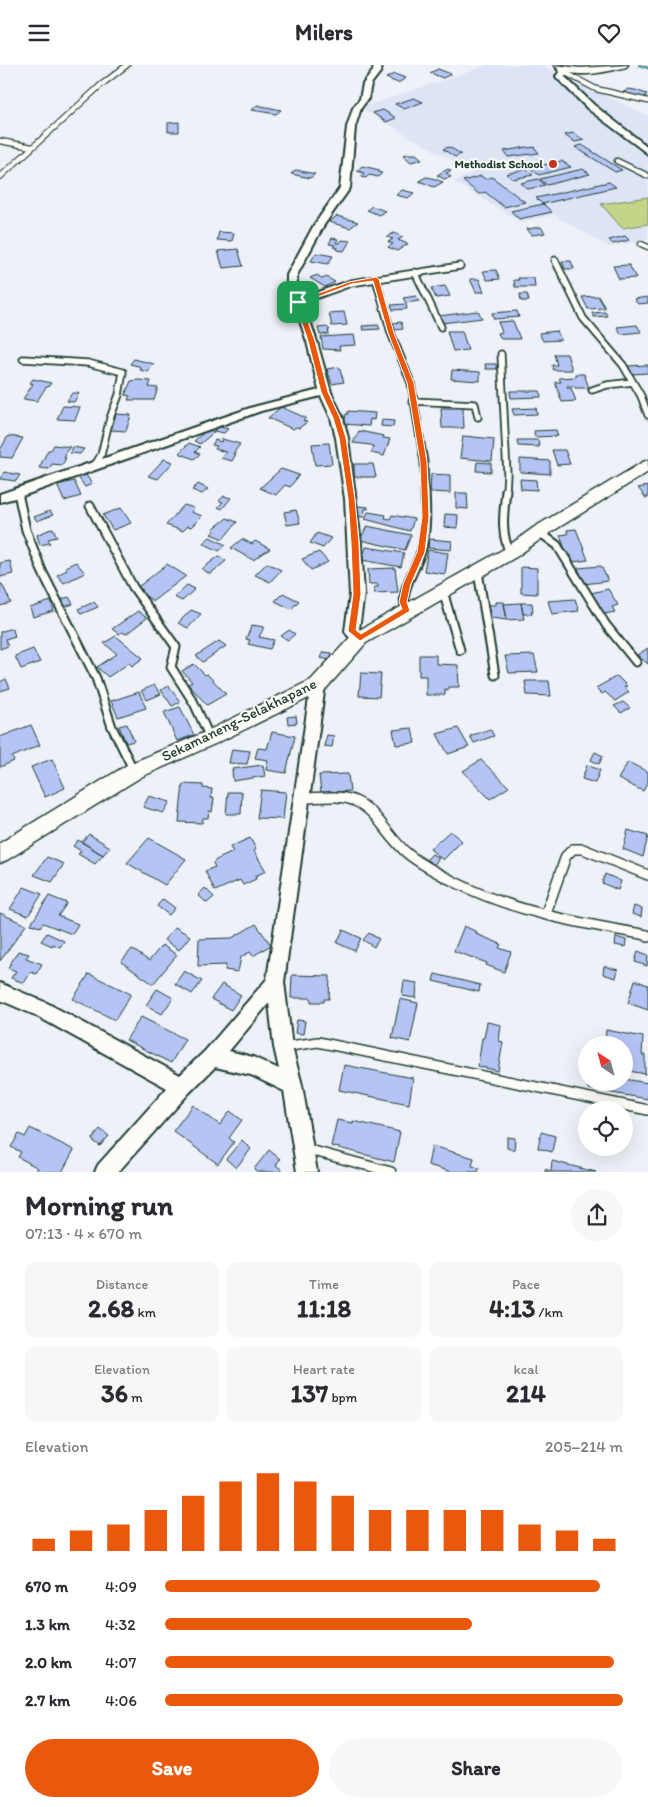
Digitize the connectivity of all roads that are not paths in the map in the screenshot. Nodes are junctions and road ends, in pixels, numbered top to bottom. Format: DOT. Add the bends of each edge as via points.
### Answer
graph roads {
  1 [pos="127,65"];
  2 [pos="378,65"];
  3 [pos="623,65"];
  4 [pos="562,69"];
  5 [pos="648,101"];
  6 [pos="0,141"];
  7 [pos="32,147"];
  8 [pos="648,151"];
  9 [pos="617,161"];
  10 [pos="648,176"];
  11 [pos="0,177"];
  12 [pos="641,244"];
  13 [pos="648,247"];
  14 [pos="555,260"];
  15 [pos="460,266"];
  16 [pos="415,272"];
  17 [pos="376,279"];
  18 [pos="298,302"];
  19 [pos="440,327"];
  20 [pos="501,354"];
  21 [pos="23,359"];
  22 [pos="633,382"];
  23 [pos="592,390"];
  24 [pos="325,392"];
  25 [pos="412,401"];
  26 [pos="648,415"];
  27 [pos="478,417"];
  28 [pos="96,465"];
  29 [pos="648,465"];
  30 [pos="18,493"];
  31 [pos="0,498"];
  32 [pos="90,506"];
  33 [pos="539,532"];
  34 [pos="510,553"];
  35 [pos="478,572"];
  36 [pos="443,591"];
  37 [pos="406,611"];
  38 [pos="360,638"];
  39 [pos="460,650"];
  40 [pos="636,662"];
  41 [pos="495,675"];
  42 [pos="318,685"];
  43 [pos="210,738"];
  44 [pos="134,771"];
  45 [pos="301,798"];
  46 [pos="0,854"];
  47 [pos="648,875"];
  48 [pos="546,913"];
  49 [pos="648,937"];
  50 [pos="275,982"];
  51 [pos="0,991"];
  52 [pos="283,1047"];
  53 [pos="212,1057"];
  54 [pos="293,1085"];
  55 [pos="182,1086"];
  56 [pos="648,1110"];
  57 [pos="304,1148"];
  58 [pos="105,1172"];
  59 [pos="307,1172"];
  60 [pos="391,1172"];
  1 -- 7 [label="lane"];
  2 -- 18 [label="street" via="367,83 364,99 357,108 351,127 345,188 319,225 292,275"];
  3 -- 4 [label="street"];
  4 -- 5 [label="lane" via="596,89"];
  4 -- 8 [label="street" via="560,76 591,107"];
  6 -- 7 [label="lane"];
  7 -- 11 [label="lane"];
  9 -- 10 [label="lane"];
  12 -- 13 [label="lane"];
  14 -- 22 [label="lane" via="584,318"];
  15 -- 16 [label="lane"];
  16 -- 17 [label="lane"];
  16 -- 19 [label="lane"];
  17 -- 18 [label="lane" via="351,283"];
  17 -- 25 [label="lane" via="391,333 411,383"];
  18 -- 24 [label="street"];
  20 -- 34 [label="lane" via="507,475 504,545"];
  21 -- 28 [label="lane" via="107,365 123,372 102,455"];
  22 -- 23 [label="lane"];
  22 -- 26 [label="lane"];
  24 -- 28 [label="street" via="257,409"];
  24 -- 38 [label="street" via="342,438 351,499 357,594 352,631"];
  25 -- 27 [label="lane" via="475,404"];
  25 -- 37 [label="lane" via="424,462 426,517 421,552 403,602"];
  28 -- 30 [label="street"];
  29 -- 33 [label="street, Sekamaneng-Selakhapane"];
  30 -- 31 [label="street"];
  30 -- 44 [label="lane" via="26,530 42,571 96,678 112,727"];
  32 -- 43 [label="lane" via="133,587 176,647 171,667 194,703"];
  33 -- 34 [label="street, Sekamaneng-Selakhapane"];
  33 -- 40 [label="lane" via="557,545 606,625"];
  34 -- 35 [label="street, Sekamaneng-Selakhapane"];
  35 -- 36 [label="street, Sekamaneng-Selakhapane"];
  35 -- 41 [label="lane"];
  36 -- 37 [label="street, Sekamaneng-Selakhapane"];
  36 -- 39 [label="lane"];
  37 -- 38 [label="street, Sekamaneng-Selakhapane"];
  38 -- 42 [label="street, Sekamaneng-Selakhapane"];
  42 -- 43 [label="street, Sekamaneng-Selakhapane"];
  42 -- 45 [label="street"];
  43 -- 44 [label="street, Sekamaneng-Selakhapane"];
  44 -- 46 [label="street, Sekamaneng-Selakhapane"];
  45 -- 48 [label="lane" via="353,800 364,807 408,854 431,869 501,903"];
  45 -- 50 [label="street"];
  47 -- 48 [label="lane" via="583,849 573,849 566,856"];
  48 -- 49 [label="lane"];
  50 -- 52 [label="street"];
  50 -- 53 [label="street"];
  51 -- 55 [label="street" via="41,1009"];
  52 -- 54 [label="street"];
  52 -- 56 [label="lane" via="318,1042"];
  53 -- 54 [label="street" via="253,1066"];
  53 -- 55 [label="street"];
  54 -- 57 [label="street"];
  55 -- 58 [label="street"];
  57 -- 59 [label="street"];
  57 -- 60 [label="lane"];
}
